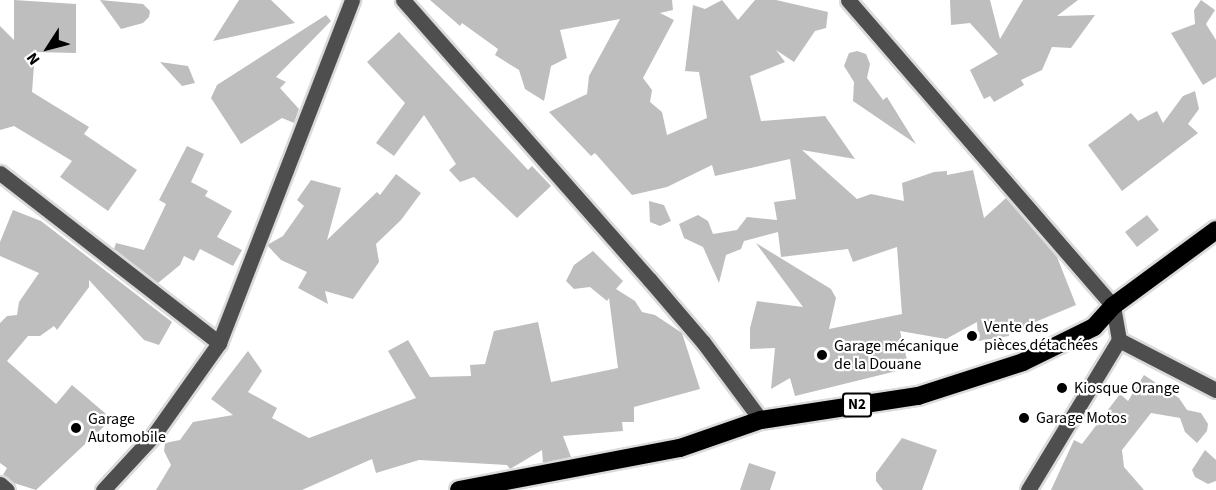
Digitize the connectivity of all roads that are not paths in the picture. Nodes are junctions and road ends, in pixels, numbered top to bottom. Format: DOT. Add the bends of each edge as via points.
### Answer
graph roads {
  1 [pos="352,0"];
  2 [pos="403,0"];
  3 [pos="848,0"];
  4 [pos="0,174"];
  5 [pos="1216,230"];
  6 [pos="1113,306"];
  7 [pos="1119,340"];
  8 [pos="219,343"];
  9 [pos="1216,390"];
  10 [pos="761,420"];
  11 [pos="0,484"];
  12 [pos="7,490"];
  13 [pos="104,490"];
  14 [pos="459,490"];
  15 [pos="1028,490"];
  1 -- 8 [label="street"];
  2 -- 10 [label="street" via="680,315"];
  3 -- 6 [label="street"];
  4 -- 8 [label="street"];
  5 -- 6 [label="highway, N2"];
  6 -- 7 [label="street"];
  6 -- 10 [label="highway, N2" via="1094,327 1057,349 918,396"];
  7 -- 9 [label="street"];
  7 -- 15 [label="street"];
  8 -- 13 [label="street" via="153,436"];
  10 -- 14 [label="highway, N2" via="680,448"];
  11 -- 12 [label="street"];
}
